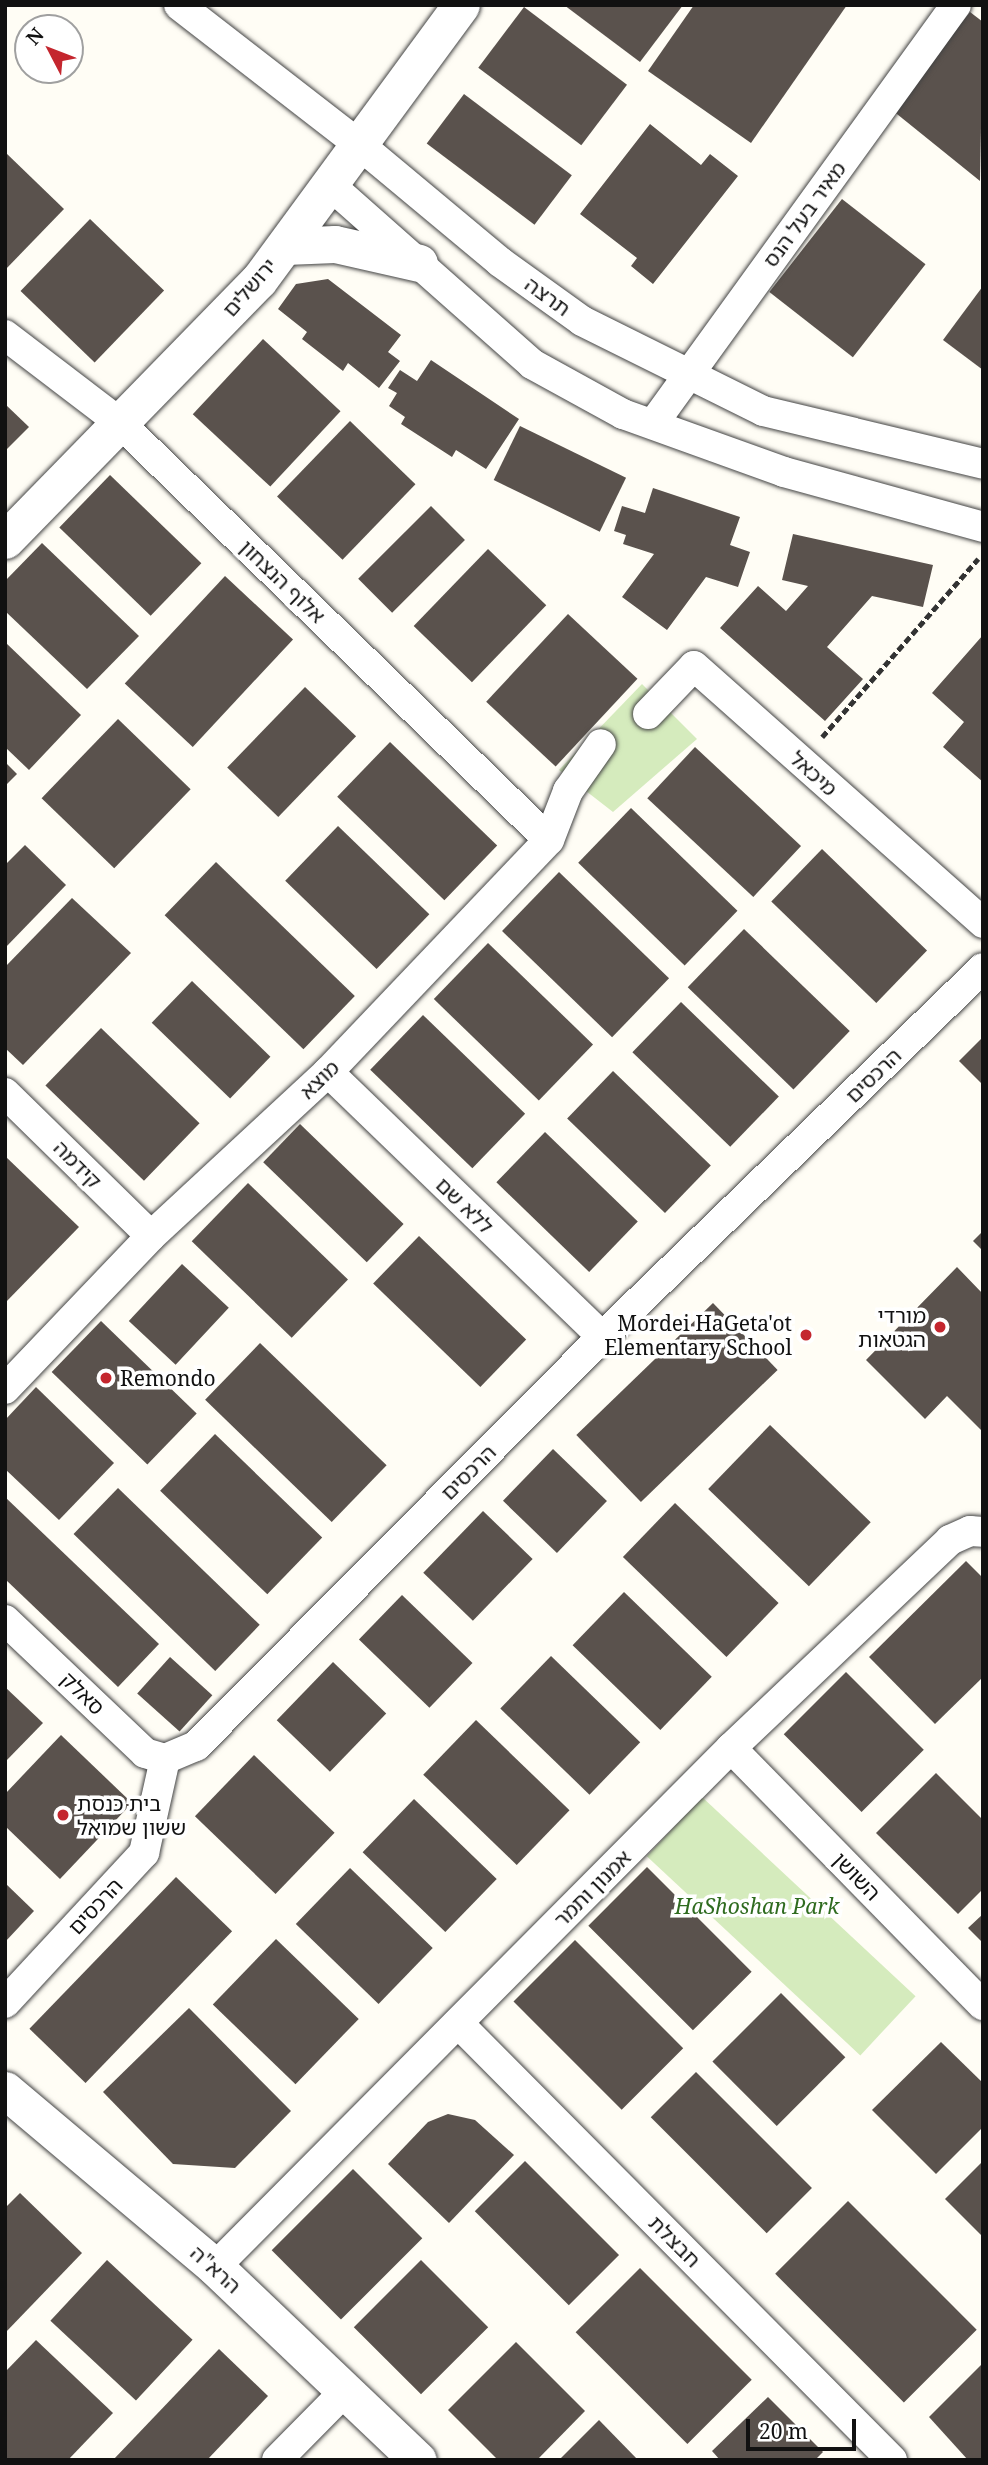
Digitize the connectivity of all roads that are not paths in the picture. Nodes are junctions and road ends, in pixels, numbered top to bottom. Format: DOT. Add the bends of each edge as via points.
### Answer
graph roads {
  1 [pos="179,5"];
  2 [pos="461,5"];
  3 [pos="956,5"];
  4 [pos="361,146"];
  5 [pos="330,185"];
  6 [pos="285,246"];
  7 [pos="419,263"];
  8 [pos="5,335"];
  9 [pos="687,375"];
  10 [pos="120,423"];
  11 [pos="653,424"];
  12 [pos="983,464"];
  13 [pos="983,527"];
  14 [pos="5,540"];
  15 [pos="648,714"];
  16 [pos="601,744"];
  17 [pos="550,840"];
  18 [pos="983,923"];
  19 [pos="983,968"];
  20 [pos="328,1072"];
  21 [pos="5,1093"];
  22 [pos="151,1236"];
  23 [pos="602,1337"];
  24 [pos="5,1389"];
  25 [pos="983,1532"];
  26 [pos="5,1620"];
  27 [pos="731,1748"];
  28 [pos="165,1759"];
  29 [pos="5,2003"];
  30 [pos="983,2005"];
  31 [pos="458,2023"];
  32 [pos="5,2090"];
  33 [pos="215,2266"];
  34 [pos="346,2390"];
  35 [pos="277,2460"];
  36 [pos="418,2460"];
  37 [pos="892,2460"];
  1 -- 4 [label="street, תרצה"];
  2 -- 4 [label="street, ירושלים"];
  3 -- 9 [label="street, מאיר בעל הנס"];
  4 -- 5 [label="street, ירושלים"];
  4 -- 9 [label="street, תרצה" via="500,262 582,321"];
  5 -- 6 [label="street, ירושלים"];
  5 -- 7 [label="street"];
  6 -- 7 [label="street" via="335,244"];
  6 -- 10 [label="street, ירושלים"];
  7 -- 11 [label="street" via="532,364 622,414"];
  8 -- 10 [label="street, אלוף הנצחון"];
  9 -- 11 [label="street, מאיר בעל הנס"];
  9 -- 12 [label="street, תרצה" via="763,411"];
  10 -- 14 [label="street, ירושלים"];
  10 -- 17 [label="street, אלוף הנצחון"];
  11 -- 13 [label="street" via="784,472"];
  15 -- 18 [label="street, מיכאל" via="694,666"];
  16 -- 17 [label="street, מוצא" via="568,791"];
  17 -- 20 [label="street, מוצא"];
  19 -- 23 [label="street, הרכסים"];
  20 -- 22 [label="street, מוצא"];
  20 -- 23 [label="street, ללא שם"];
  21 -- 22 [label="street, קידמה"];
  22 -- 24 [label="street, מוצא"];
  23 -- 28 [label="street, הרכסים" via="196,1746"];
  25 -- 27 [label="street, אמנון ותמר" via="971,1531 950,1540"];
  26 -- 28 [label="street, סאלק" via="145,1753"];
  27 -- 30 [label="street, השושן"];
  27 -- 31 [label="street, אמנון ותמר"];
  28 -- 29 [label="street, הרכסים" via="144,1853"];
  31 -- 33 [label="street, אמנון ותמר"];
  31 -- 37 [label="street, חבצלת"];
  32 -- 33 [label="street, הרא\"ה"];
  33 -- 34 [label="street, הרא\"ה"];
  34 -- 35 [label="street"];
  34 -- 36 [label="street, הרא\"ה"];
}
